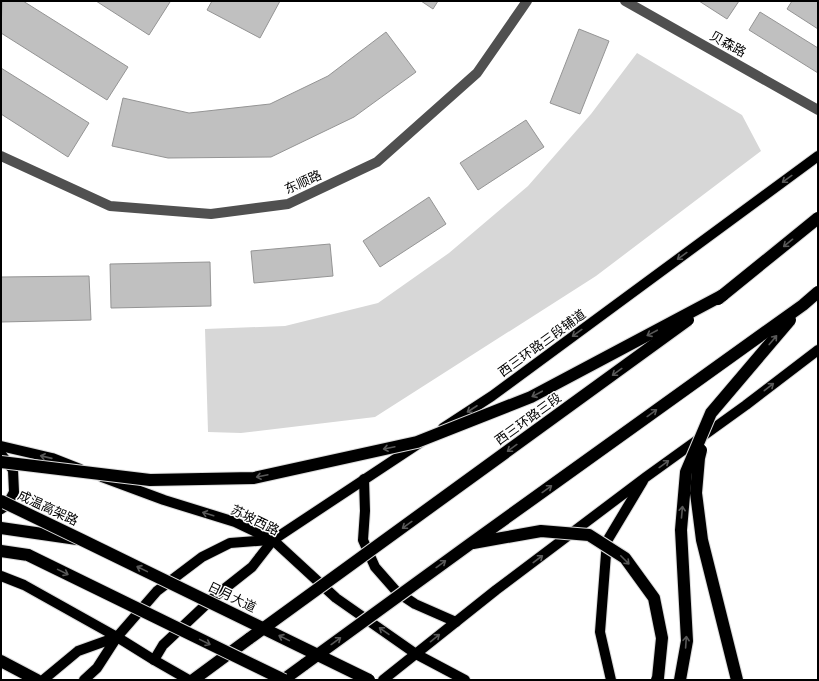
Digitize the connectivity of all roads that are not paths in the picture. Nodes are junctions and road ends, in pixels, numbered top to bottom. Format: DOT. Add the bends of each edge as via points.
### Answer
graph roads {
  1 [pos="527,1"];
  2 [pos="625,1"];
  3 [pos="818,110"];
  4 [pos="1,156"];
  5 [pos="818,156"];
  6 [pos="818,218"];
  7 [pos="818,292"];
  8 [pos="723,295"];
  9 [pos="803,306"];
  10 [pos="818,350"];
  11 [pos="709,418"];
  12 [pos="1,446"];
  13 [pos="1,454"];
  14 [pos="1,462"];
  15 [pos="646,477"];
  16 [pos="364,479"];
  17 [pos="1,501"];
  18 [pos="1,509"];
  19 [pos="1,528"];
  20 [pos="82,540"];
  21 [pos="272,540"];
  22 [pos="470,544"];
  23 [pos="1,551"];
  24 [pos="1,576"];
  25 [pos="456,622"];
  26 [pos="117,637"];
  27 [pos="416,654"];
  28 [pos="154,660"];
  29 [pos="1,661"];
  30 [pos="36,680"];
  31 [pos="43,680"];
  32 [pos="84,680"];
  33 [pos="189,680"];
  34 [pos="193,680"];
  35 [pos="284,680"];
  36 [pos="369,680"];
  37 [pos="383,680"];
  38 [pos="465,680"];
  39 [pos="611,680"];
  40 [pos="657,680"];
  41 [pos="680,680"];
  42 [pos="737,680"];
  1 -- 4 [label="street, 东顺路" via="477,73 377,162 288,204 211,214 110,206"];
  2 -- 3 [label="street, 贝森路"];
  5 -- 16 [label="main road, 西三环路三段辅道, one-way" via="492,396"];
  6 -- 8 [label="highway, 西三环路三段, one-way, bridge"];
  7 -- 9 [label="highway, bridge"];
  8 -- 14 [label="highway, one-way, bridge" via="531,397 417,442 254,478 150,480"];
  8 -- 34 [label="highway, 西三环路三段, one-way, bridge"];
  11 -- 9 [label="highway, one-way, bridge"];
  22 -- 9 [label="highway, one-way, bridge"];
  15 -- 10 [label="main road, one-way"];
  41 -- 11 [label="highway, one-way, bridge" via="687,641 680,530 686,472"];
  11 -- 42 [label="highway, bridge" via="699,458 696,493 702,540"];
  21 -- 12 [label="main road, 苏坡西路, one-way" via="234,522 164,500 52,458"];
  13 -- 18 [label="main road" via="13,470 14,492 7,505"];
  25 -- 15 [label="main road, one-way"];
  15 -- 39 [label="main road" via="607,541 600,632"];
  16 -- 21 [label="main road, 西三环路三段辅道"];
  16 -- 25 [label="main road" via="363,540 376,567 396,592 415,604"];
  17 -- 20 [label="highway, 成温高架路, bridge"];
  19 -- 20 [label="highway, bridge"];
  36 -- 20 [label="highway, 日月大道, one-way, bridge"];
  21 -- 26 [label="main road, 西三环路三段辅道" via="230,543 202,557 157,591"];
  27 -- 21 [label="main road, 苏坡西路, one-way" via="336,598"];
  21 -- 28 [label="main road, 西三环路三段辅道" via="252,567 214,597 163,645"];
  35 -- 22 [label="highway, one-way, bridge"];
  22 -- 40 [label="highway, one-way, bridge" via="541,531 589,535 626,558 654,598 662,638"];
  23 -- 35 [label="highway, one-way, bridge" via="28,555"];
  24 -- 26 [label="main road" via="24,585"];
  27 -- 25 [label="main road, one-way"];
  26 -- 28 [label="main road"];
  26 -- 31 [label="main road" via="78,651"];
  26 -- 32 [label="main road, 西三环路三段辅道" via="97,668"];
  27 -- 37 [label="main road"];
  27 -- 38 [label="main road, 苏坡西路"];
  28 -- 33 [label="main road"];
  29 -- 30 [label="highway"];
}
